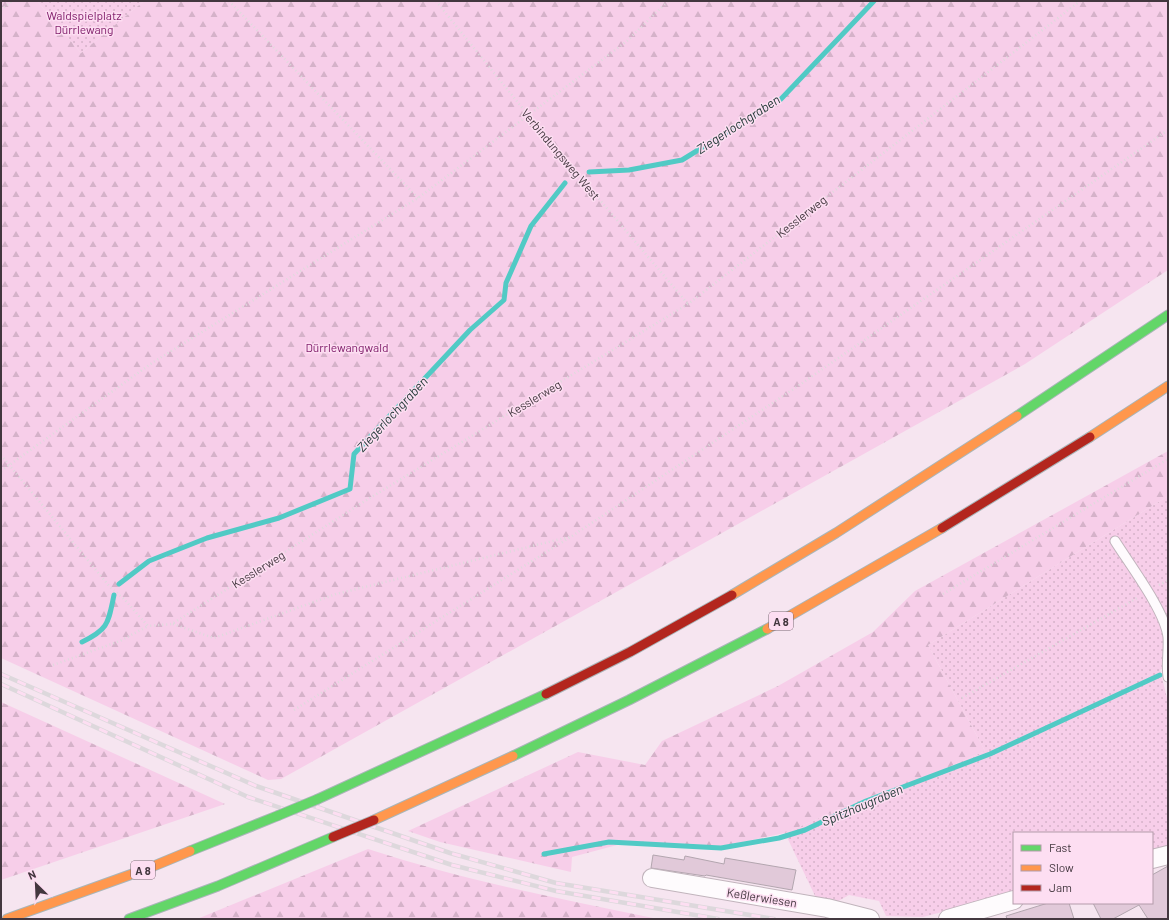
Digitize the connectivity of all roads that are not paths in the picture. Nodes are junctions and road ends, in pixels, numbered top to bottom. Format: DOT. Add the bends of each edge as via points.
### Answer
graph roads {
  1 [pos="1168,314"];
  2 [pos="1168,386"];
  3 [pos="1115,541"];
  4 [pos="1168,677"];
  5 [pos="1168,855"];
  6 [pos="1153,860"];
  7 [pos="652,878"];
  8 [pos="1013,900"];
  9 [pos="7,919"];
  10 [pos="129,919"];
  11 [pos="870,919"];
  12 [pos="948,919"];
  1 -- 9 [label="highway, A 8, bridge" via="869,512 632,651 546,695 318,799 149,868"];
  2 -- 10 [label="highway, A 8, bridge" via="989,501 777,623 651,689 511,758 374,820 218,886"];
  3 -- 4 [label="lane" via="1160,613 1168,637"];
  5 -- 6 [label="street"];
  7 -- 11 [label="street, Keßlerwiesen" via="828,908"];
  8 -- 12 [label="street"];
}
